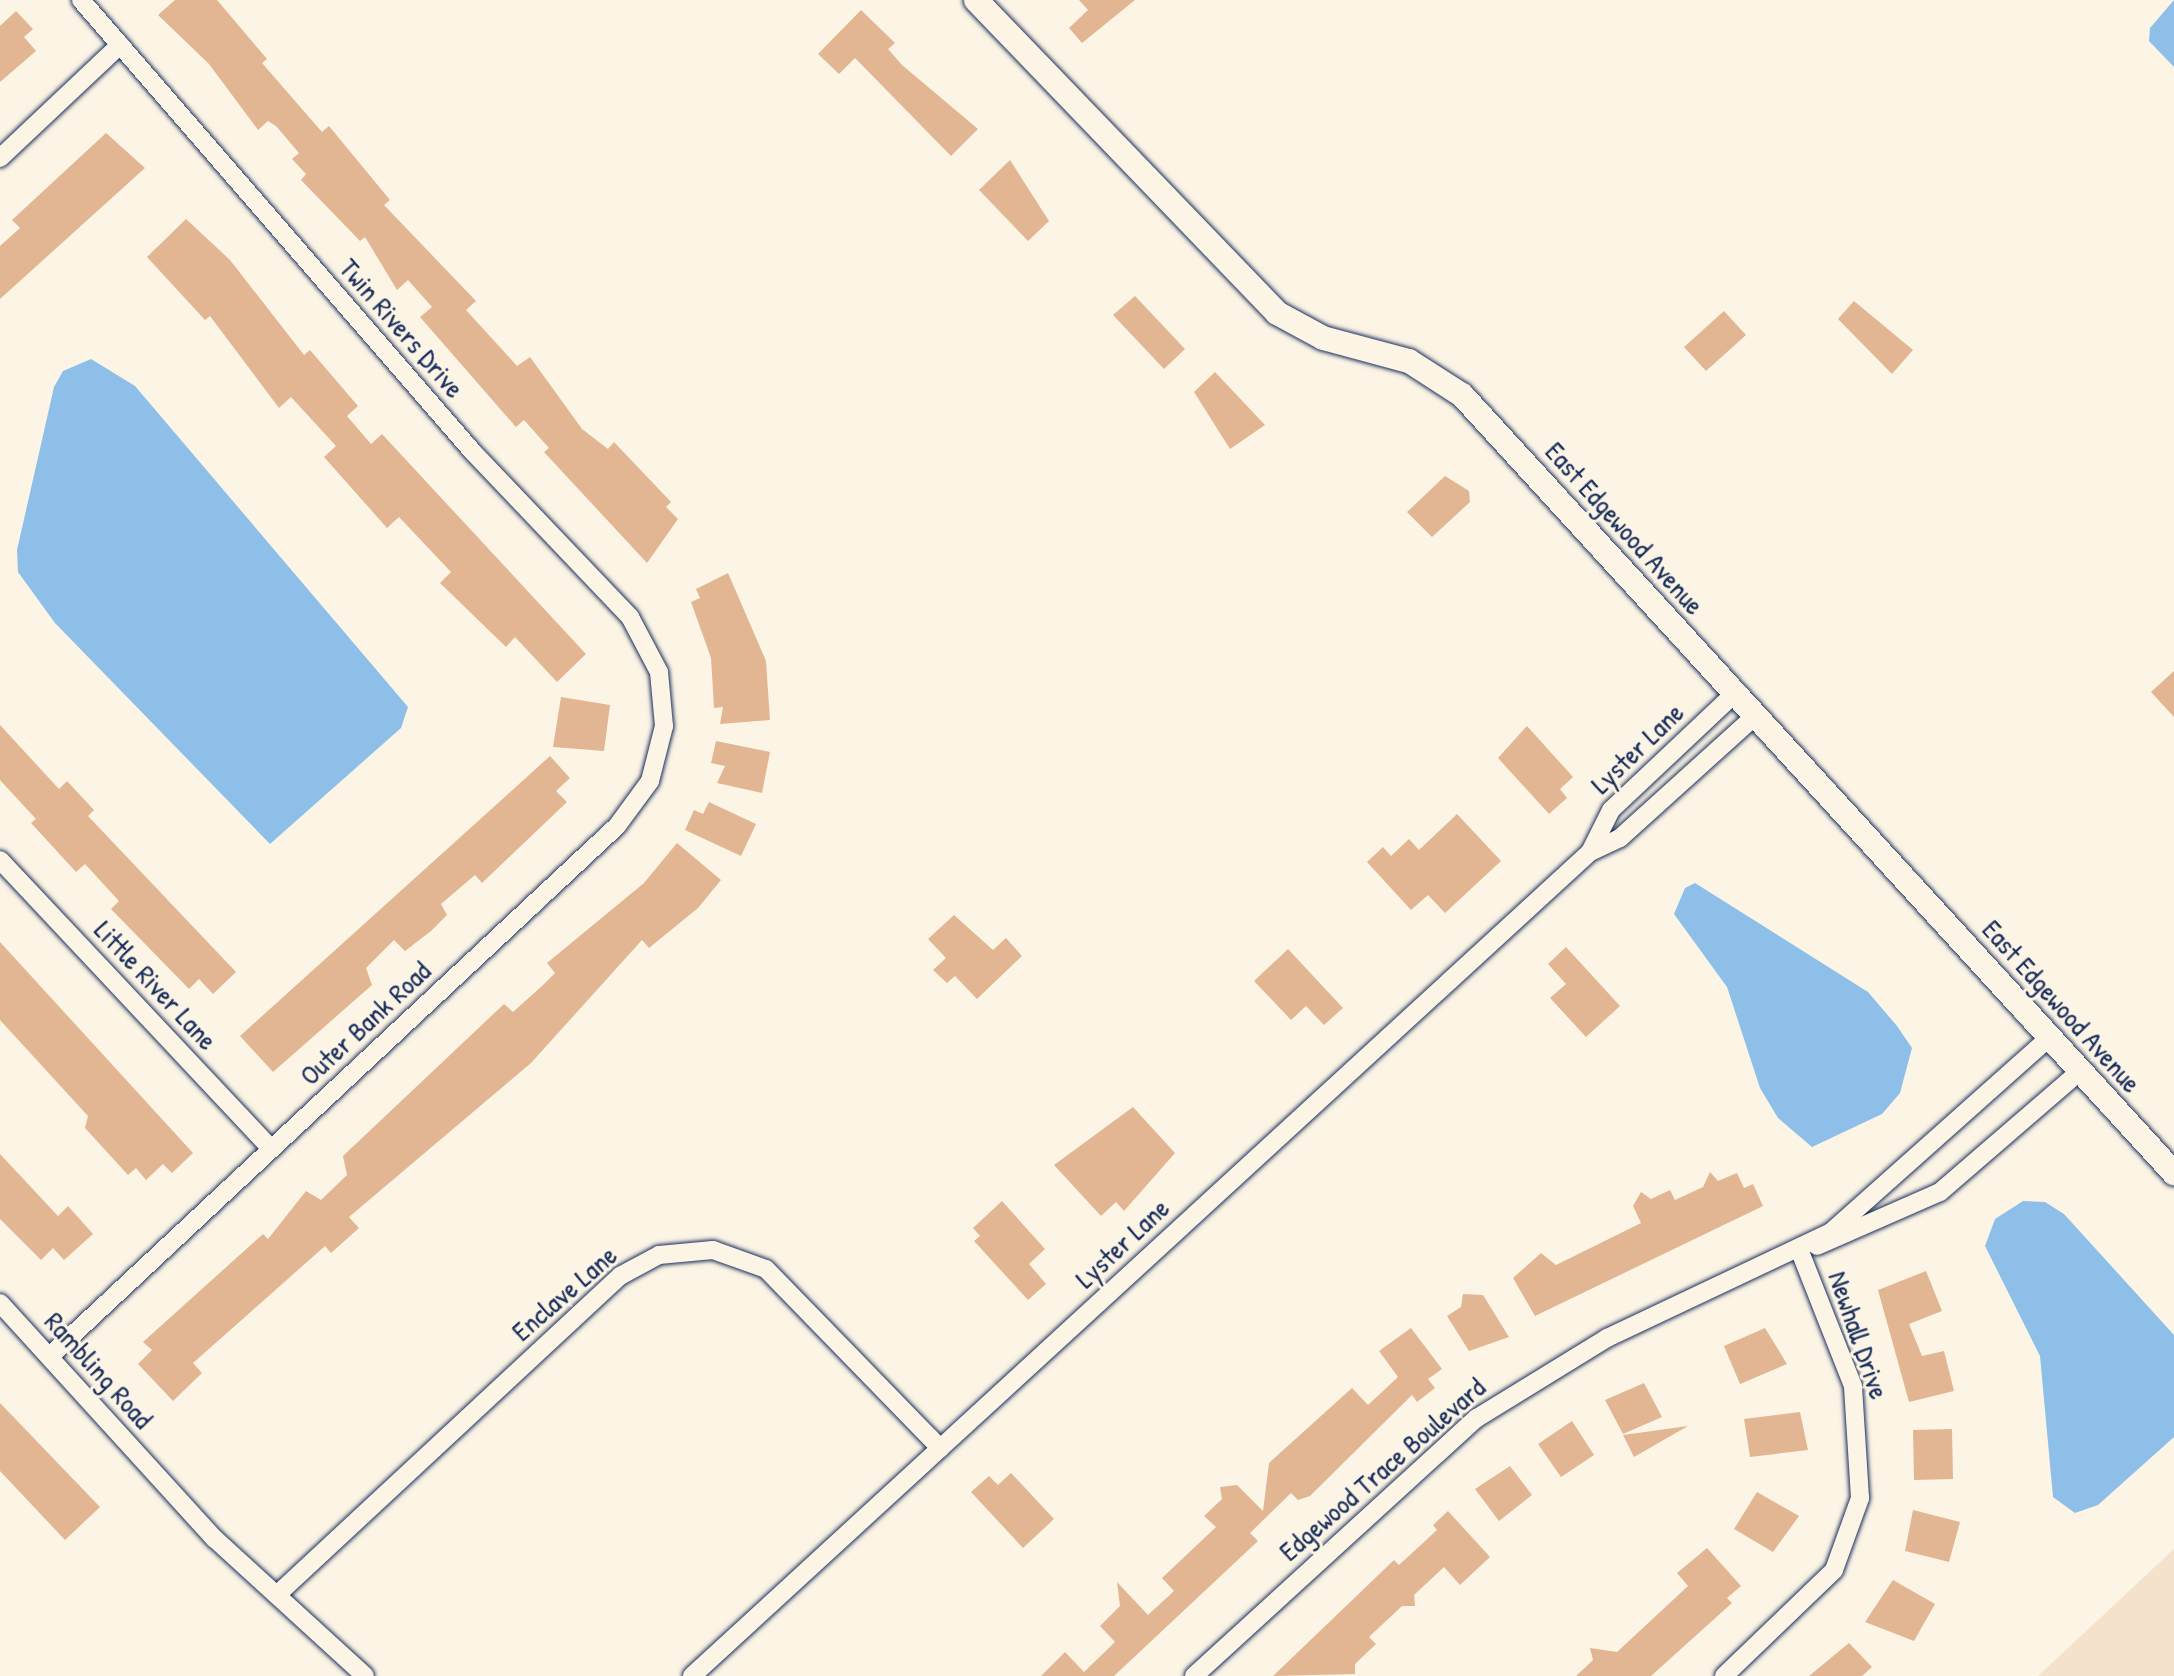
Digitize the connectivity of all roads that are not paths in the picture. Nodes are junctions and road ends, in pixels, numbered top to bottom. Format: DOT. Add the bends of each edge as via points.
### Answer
graph roads {
  1 [pos="81,0"];
  2 [pos="976,0"];
  3 [pos="120,45"];
  4 [pos="0,158"];
  5 [pos="1735,693"];
  6 [pos="664,699"];
  7 [pos="1755,716"];
  8 [pos="1590,852"];
  9 [pos="0,860"];
  10 [pos="2050,1037"];
  11 [pos="2080,1071"];
  12 [pos="271,1149"];
  13 [pos="2174,1173"];
  14 [pos="1799,1249"];
  15 [pos="0,1303"];
  16 [pos="50,1356"];
  17 [pos="940,1448"];
  18 [pos="280,1592"];
  19 [pos="365,1676"];
  20 [pos="692,1676"];
  21 [pos="1194,1676"];
  22 [pos="1724,1676"];
  1 -- 3 [label="street, Twin Rivers Drive"];
  2 -- 5 [label="main road, East Edgewood Avenue" via="1277,313 1323,338 1409,361 1462,395"];
  3 -- 4 [label="street"];
  3 -- 6 [label="street, Twin Rivers Drive" via="472,451 630,617"];
  5 -- 7 [label="main road, East Edgewood Avenue"];
  5 -- 8 [label="street, Lyster Lane" via="1611,810"];
  6 -- 12 [label="street, Outer Bank Road" via="660,754 638,803"];
  7 -- 8 [label="street, Lyster Lane" via="1620,838"];
  7 -- 10 [label="main road, East Edgewood Avenue"];
  8 -- 17 [label="street, Lyster Lane"];
  9 -- 12 [label="street, Little River Lane"];
  10 -- 11 [label="main road, East Edgewood Avenue"];
  10 -- 14 [label="street, Edgewood Trace Boulevard" via="1872,1200"];
  11 -- 13 [label="main road, East Edgewood Avenue"];
  11 -- 14 [label="street, Edgewood Trace Boulevard" via="1940,1192 1846,1239"];
  12 -- 16 [label="street, Outer Bank Road"];
  14 -- 21 [label="street, Edgewood Trace Boulevard" via="1607,1338 1477,1418"];
  14 -- 22 [label="street, Newhall Drive" via="1853,1386 1860,1498 1834,1570"];
  15 -- 16 [label="street, Rambling Road"];
  16 -- 18 [label="street, Rambling Road" via="215,1539"];
  17 -- 18 [label="street, Enclave Lane" via="766,1269 713,1250 659,1255 620,1276"];
  17 -- 20 [label="street, Lyster Lane"];
  18 -- 19 [label="street, Rambling Road"];
}
